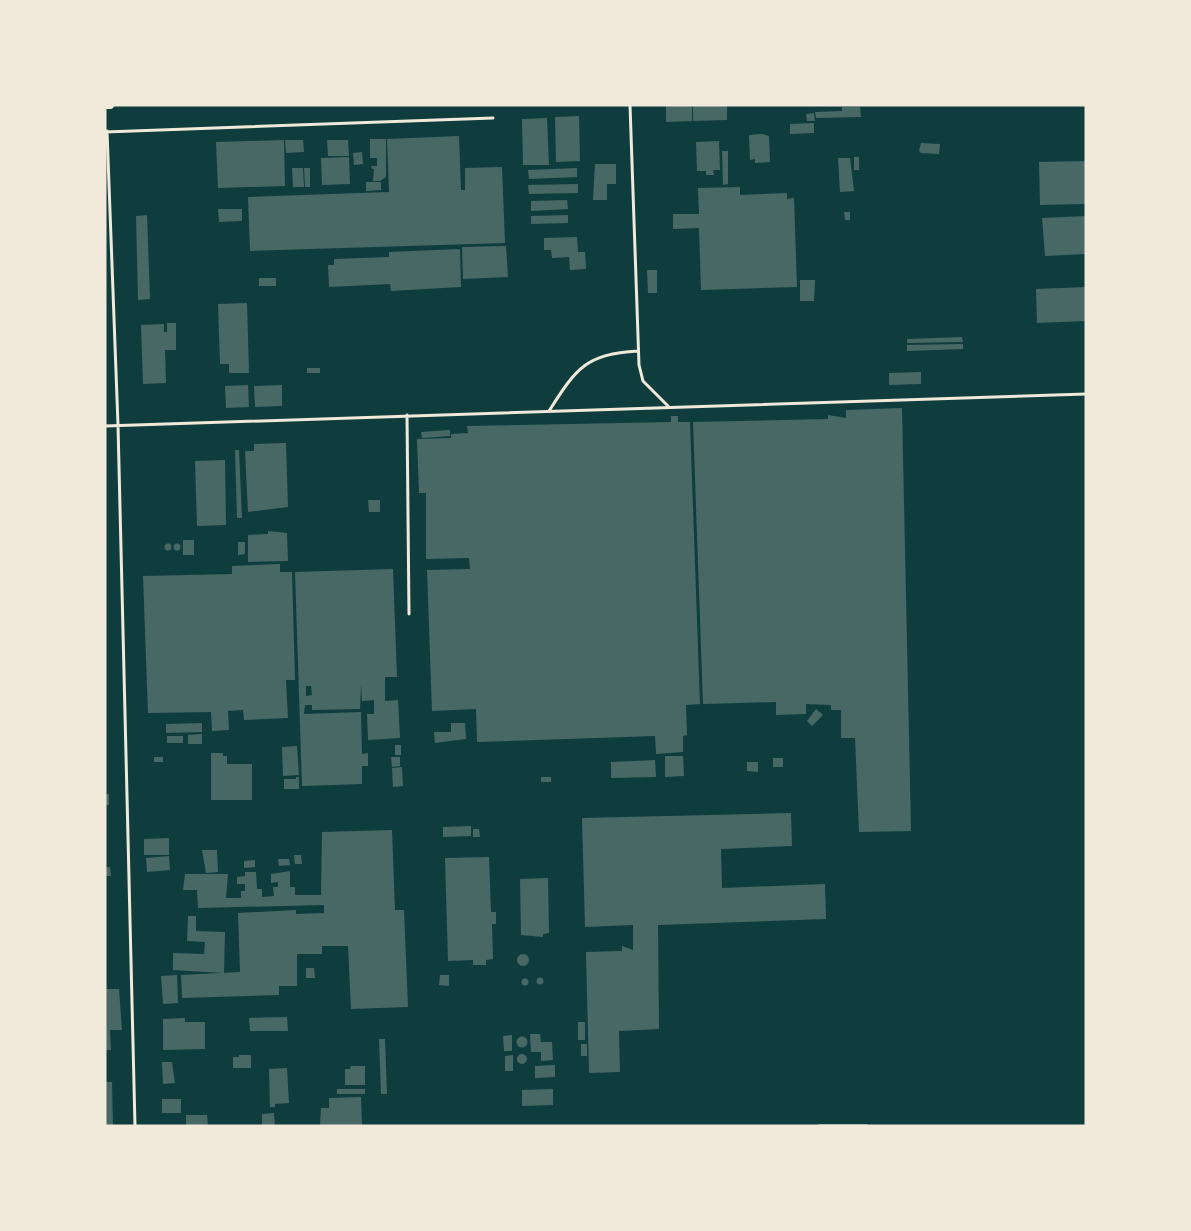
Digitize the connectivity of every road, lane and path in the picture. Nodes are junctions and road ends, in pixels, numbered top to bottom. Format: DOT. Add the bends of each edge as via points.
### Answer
graph roads {
  1 [pos="105,105"];
  2 [pos="110,105"];
  3 [pos="630,105"];
  4 [pos="494,118"];
  5 [pos="106,132"];
  6 [pos="638,351"];
  7 [pos="1086,394"];
  8 [pos="670,407"];
  9 [pos="549,411"];
  10 [pos="406,415"];
  11 [pos="118,425"];
  12 [pos="105,426"];
  13 [pos="409,614"];
  14 [pos="135,1126"];
  15 [pos="819,1126"];
  16 [pos="867,1126"];
  1 -- 2 [label="street"];
  3 -- 6 [label="lane"];
  4 -- 5 [label="lane"];
  5 -- 11 [label="lane"];
  6 -- 8 [label="lane" via="643,381"];
  6 -- 9 [label="lane" via="585,363 572,375"];
  7 -- 8 [label="lane"];
  8 -- 9 [label="lane"];
  9 -- 10 [label="lane"];
  10 -- 11 [label="lane"];
  10 -- 13 [label="lane"];
  11 -- 12 [label="lane"];
  11 -- 14 [label="lane"];
  15 -- 16 [label="lane"];
}
